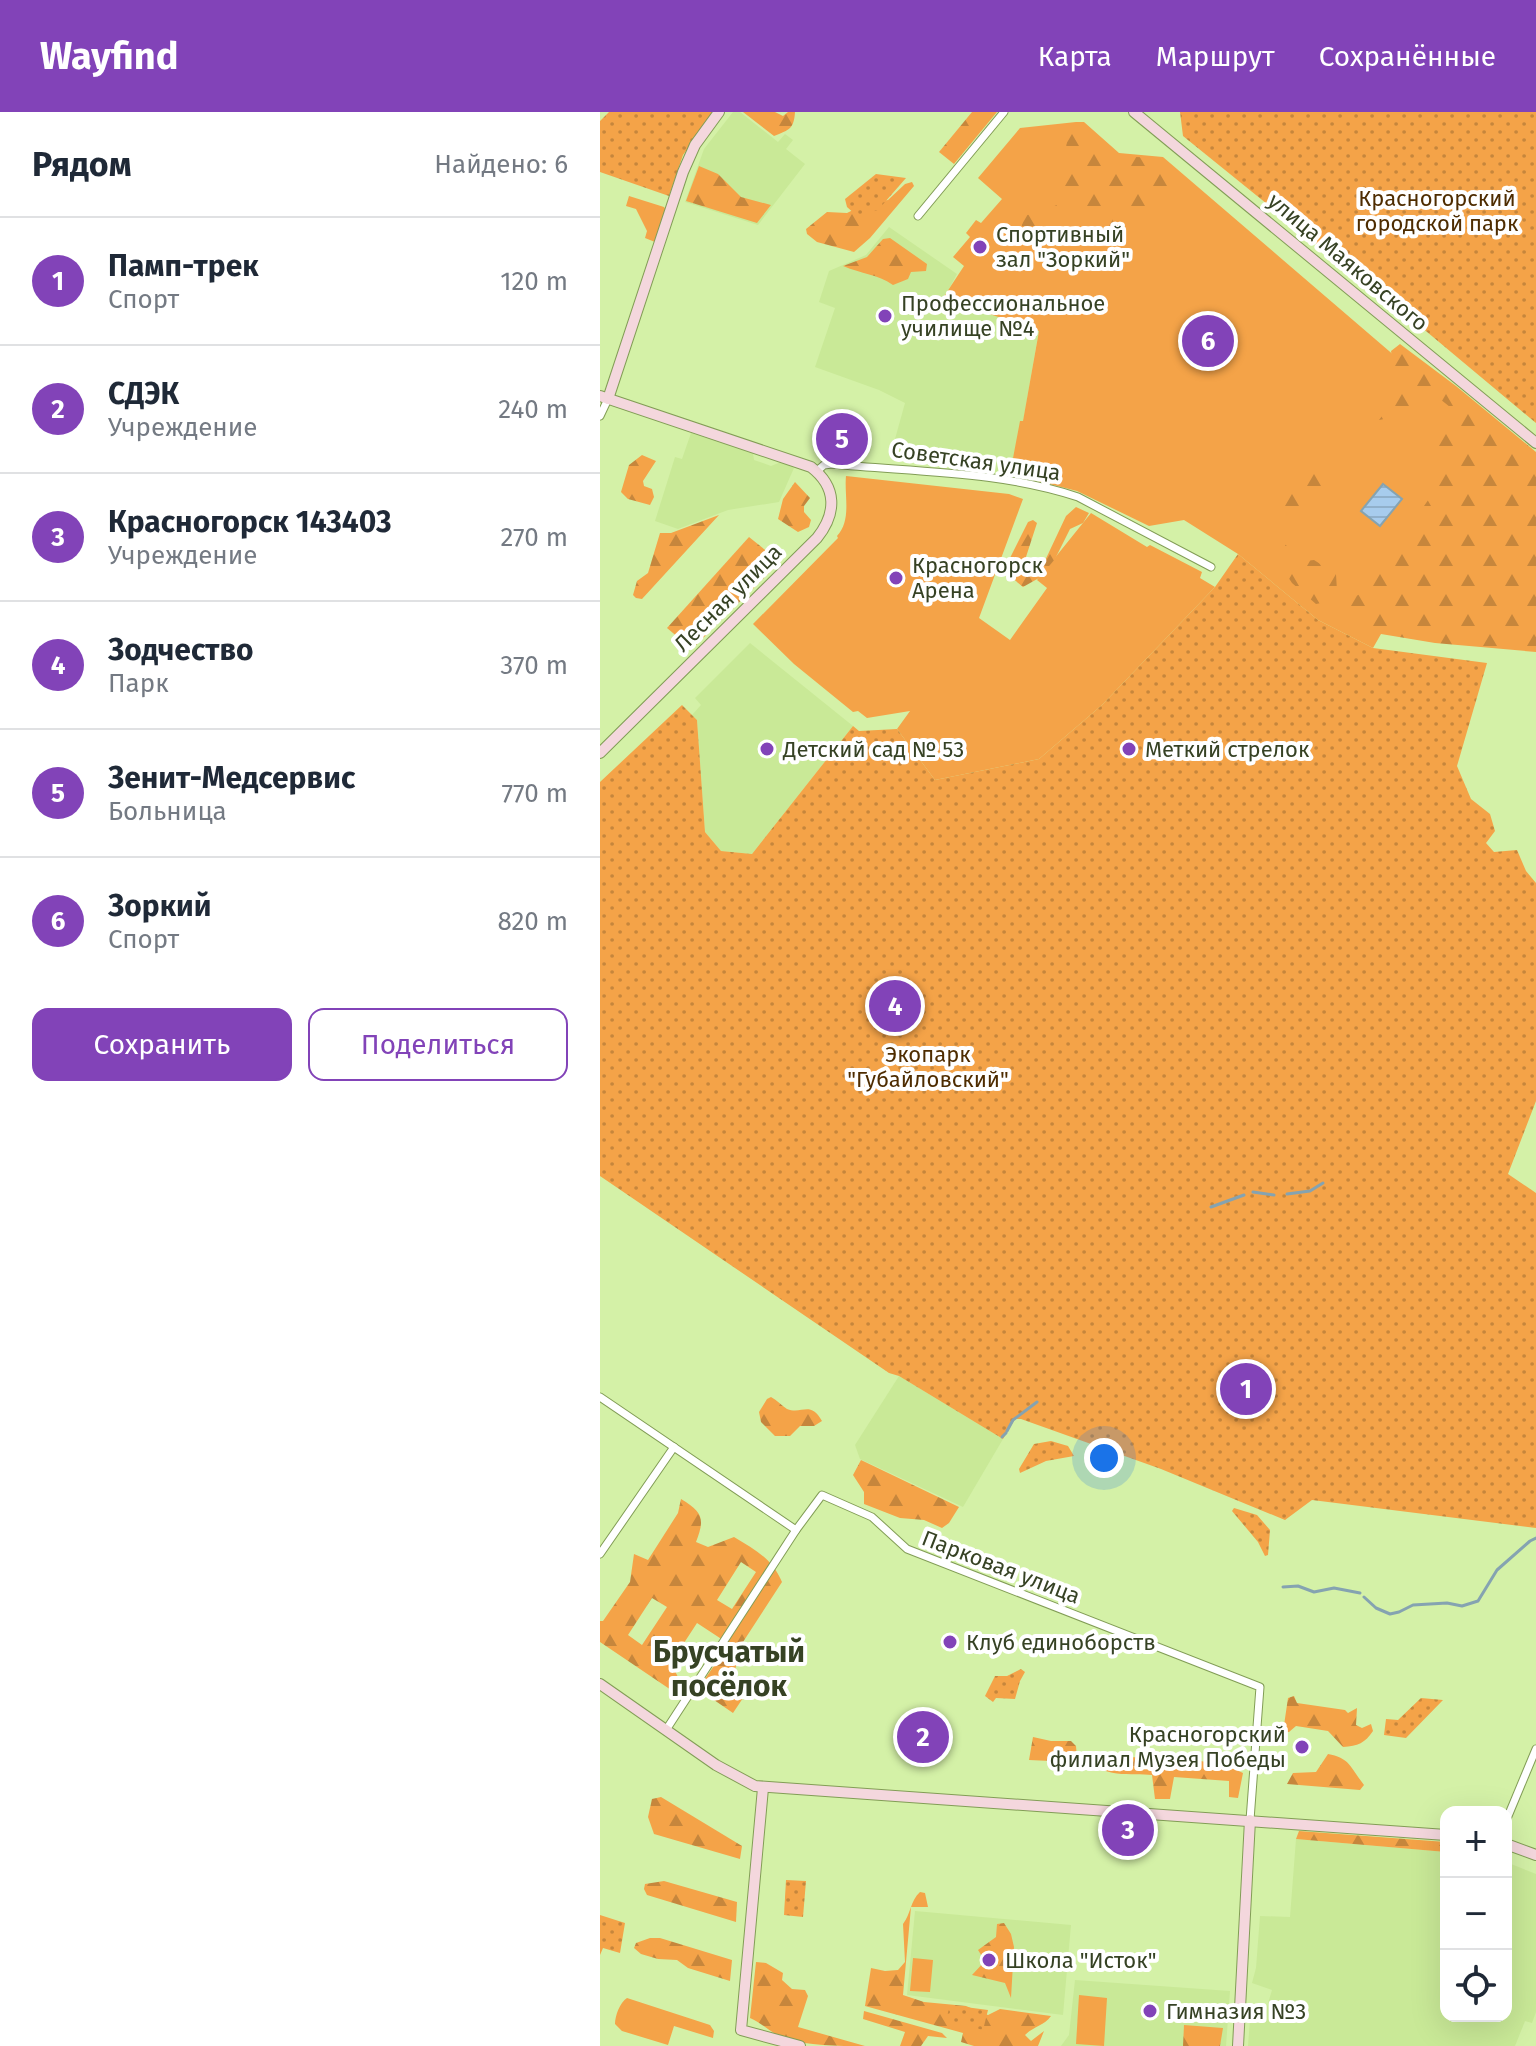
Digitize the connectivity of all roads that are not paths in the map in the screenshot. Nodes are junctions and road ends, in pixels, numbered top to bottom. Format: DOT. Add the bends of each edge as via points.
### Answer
graph roads {
  1 [pos="719,112"];
  2 [pos="1004,112"];
  3 [pos="1134,112"];
  4 [pos="918,216"];
  5 [pos="604,398"];
  6 [pos="600,416"];
  7 [pos="1536,443"];
  8 [pos="817,471"];
  9 [pos="1211,567"];
  10 [pos="600,753"];
  11 [pos="600,1397"];
  12 [pos="674,1447"];
  13 [pos="796,1530"];
  14 [pos="600,1554"];
  15 [pos="600,1684"];
  16 [pos="666,1730"];
  17 [pos="1536,1749"];
  18 [pos="763,1788"];
  19 [pos="1512,1806"];
  20 [pos="1250,1820"];
  21 [pos="1440,1835"];
  22 [pos="1512,1846"];
  23 [pos="1536,1855"];
  24 [pos="800,2046"];
  25 [pos="1238,2046"];
  1 -- 5 [label="street" via="683,172"];
  2 -- 4 [label="street"];
  3 -- 7 [label="street, улица Маяковского"];
  5 -- 6 [label="street"];
  5 -- 8 [label="street"];
  8 -- 9 [label="street, Советская улица" via="832,464 1057,491"];
  8 -- 10 [label="street, Лесная улица" via="832,500 824,530"];
  11 -- 12 [label="street"];
  12 -- 13 [label="street"];
  12 -- 14 [label="street"];
  13 -- 16 [label="street"];
  13 -- 20 [label="street, Парковая улица" via="822,1495 872,1517 907,1549 1260,1687"];
  15 -- 16 [label="street"];
  16 -- 18 [label="street" via="745,1783"];
  17 -- 19 [label="street"];
  18 -- 20 [label="street"];
  18 -- 24 [label="street" via="741,2030"];
  20 -- 21 [label="street"];
  20 -- 25 [label="street"];
  22 -- 23 [label="street"];
}
